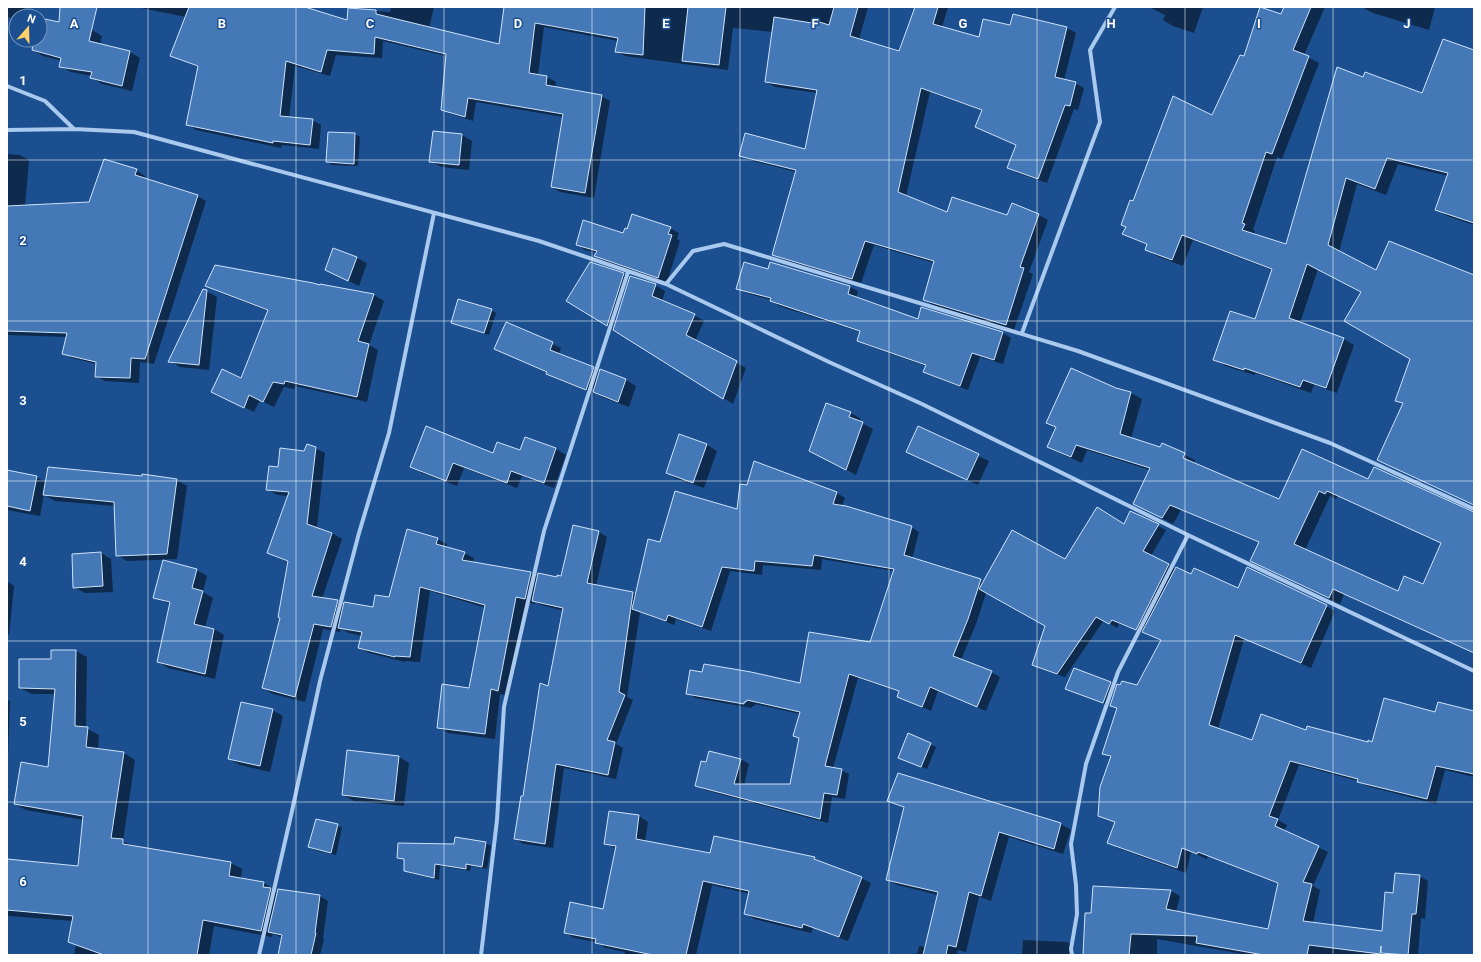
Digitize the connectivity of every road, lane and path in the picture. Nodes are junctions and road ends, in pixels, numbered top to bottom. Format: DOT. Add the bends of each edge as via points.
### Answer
graph roads {
  1 [pos="1115,7"];
  2 [pos="7,86"];
  3 [pos="74,129"];
  4 [pos="7,130"];
  5 [pos="434,213"];
  6 [pos="628,272"];
  7 [pos="666,284"];
  8 [pos="1022,333"];
  9 [pos="1474,509"];
  10 [pos="1188,535"];
  11 [pos="1474,671"];
  12 [pos="258,955"];
  13 [pos="481,955"];
  14 [pos="1072,955"];
  1 -- 8 [label="street" via="1090,50 1100,122"];
  2 -- 3 [label="street" via="45,101"];
  3 -- 4 [label="street"];
  3 -- 5 [label="street" via="134,132"];
  5 -- 6 [label="street" via="539,241"];
  5 -- 12 [label="street" via="390,433 320,681"];
  6 -- 7 [label="street"];
  6 -- 13 [label="street" via="544,531 504,707 497,820"];
  7 -- 8 [label="street" via="693,251 724,244"];
  7 -- 10 [label="street" via="821,359 922,404"];
  8 -- 9 [label="street" via="1330,442"];
  10 -- 11 [label="street"];
  10 -- 14 [label="street" via="1118,672 1086,764 1070,844 1077,914"];
}
